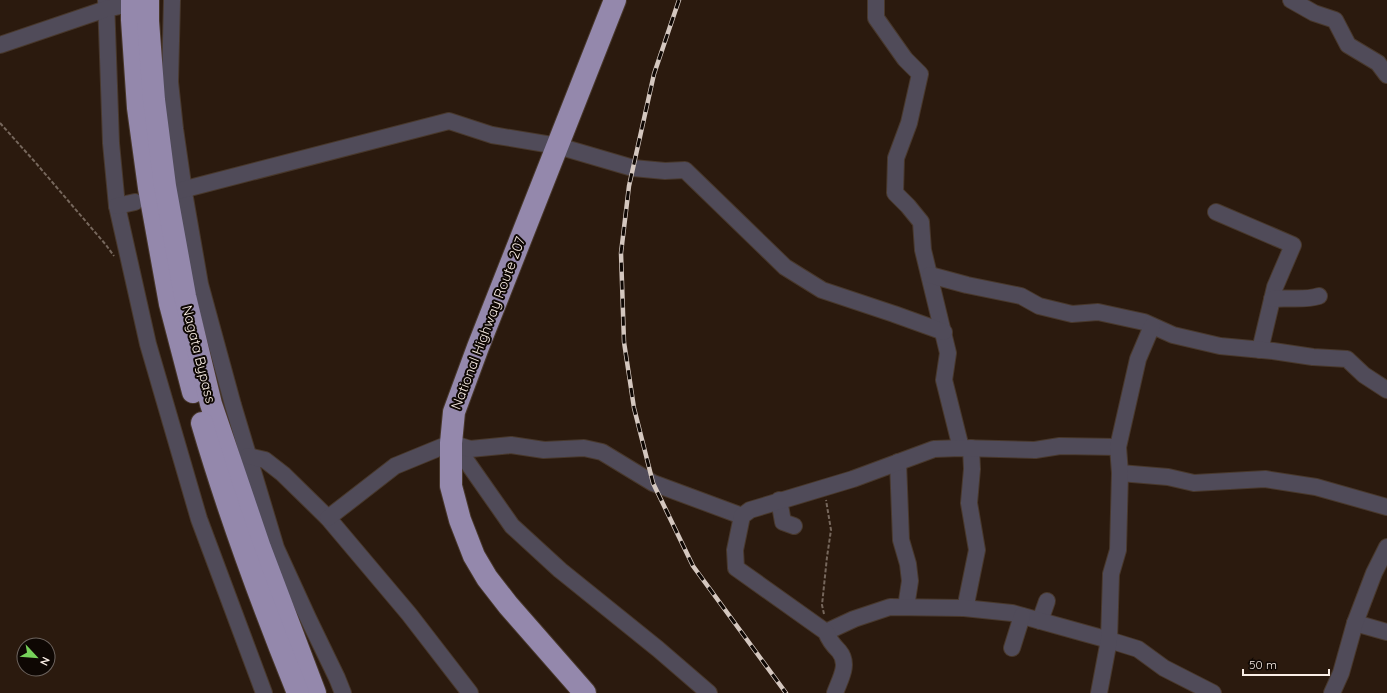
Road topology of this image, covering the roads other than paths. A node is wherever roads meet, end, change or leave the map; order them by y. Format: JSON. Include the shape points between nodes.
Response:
{"nodes":[{"id":1,"x":148,"y":0,"type":"edge"},
{"id":2,"x":172,"y":0,"type":"edge"},
{"id":3,"x":615,"y":0,"type":"edge"},
{"id":4,"x":876,"y":0,"type":"edge"},
{"id":5,"x":1291,"y":0,"type":"edge"},
{"id":6,"x":116,"y":4,"type":"edge"},
{"id":7,"x":0,"y":45,"type":"edge"},
{"id":8,"x":1387,"y":74,"type":"edge"},
{"id":9,"x":558,"y":146,"type":"junction"},
{"id":10,"x":179,"y":190,"type":"junction"},
{"id":11,"x":135,"y":202,"type":"dead end"},
{"id":12,"x":117,"y":206,"type":"junction"},
{"id":13,"x":1216,"y":212,"type":"dead end"},
{"id":14,"x":930,"y":275,"type":"junction"},
{"id":15,"x":1319,"y":296,"type":"dead end"},
{"id":16,"x":1272,"y":299,"type":"junction"},
{"id":17,"x":1152,"y":326,"type":"junction"},
{"id":18,"x":944,"y":332,"type":"junction"},
{"id":19,"x":1260,"y":350,"type":"junction"},
{"id":20,"x":1387,"y":390,"type":"edge"},
{"id":21,"x":451,"y":443,"type":"junction"},
{"id":22,"x":1118,"y":447,"type":"junction"},
{"id":23,"x":966,"y":448,"type":"junction"},
{"id":24,"x":248,"y":456,"type":"junction"},
{"id":25,"x":898,"y":462,"type":"junction"},
{"id":26,"x":1120,"y":473,"type":"junction"},
{"id":27,"x":779,"y":500,"type":"junction"},
{"id":28,"x":1387,"y":507,"type":"edge"},
{"id":29,"x":742,"y":516,"type":"junction"},
{"id":30,"x":328,"y":518,"type":"junction"},
{"id":31,"x":794,"y":526,"type":"dead end"},
{"id":32,"x":1387,"y":547,"type":"edge"},
{"id":33,"x":1047,"y":601,"type":"dead end"},
{"id":34,"x":906,"y":607,"type":"junction"},
{"id":35,"x":967,"y":608,"type":"junction"},
{"id":36,"x":1022,"y":616,"type":"junction"},
{"id":37,"x":1040,"y":621,"type":"junction"},
{"id":38,"x":1355,"y":623,"type":"junction"},
{"id":39,"x":826,"y":632,"type":"junction"},
{"id":40,"x":1387,"y":632,"type":"edge"},
{"id":41,"x":1109,"y":640,"type":"junction"},
{"id":42,"x":1012,"y":648,"type":"dead end"},
{"id":43,"x":326,"y":684,"type":"edge"},
{"id":44,"x":264,"y":693,"type":"edge"},
{"id":45,"x":298,"y":693,"type":"edge"},
{"id":46,"x":343,"y":693,"type":"edge"},
{"id":47,"x":470,"y":693,"type":"edge"},
{"id":48,"x":585,"y":693,"type":"edge"},
{"id":49,"x":709,"y":693,"type":"edge"},
{"id":50,"x":834,"y":693,"type":"edge"},
{"id":51,"x":1100,"y":693,"type":"edge"},
{"id":52,"x":1214,"y":693,"type":"edge"},
{"id":53,"x":1332,"y":693,"type":"edge"}],
"edges":[{"from":1,"to":43,"type":"highway","name":"Nagata Bypass","via":[[154,100],[165,186],[185,296],[211,404],[260,548]]},
{"from":2,"to":10,"type":"street","via":[[170,82]]},
{"from":3,"to":9,"type":"highway","name":"National Highway Route 207"},
{"from":4,"to":14,"type":"street","via":[[876,18],[905,59],[920,74],[909,123],[896,158],[896,192],[921,222],[923,250]]},
{"from":5,"to":8,"type":"street","via":[[1314,13],[1335,20],[1348,45],[1378,63]]},
{"from":6,"to":7,"type":"street"},
{"from":6,"to":12,"type":"street","via":[[111,143]]},
{"from":6,"to":45,"type":"highway","name":"Nagata Bypass","via":[[132,20],[138,108],[148,188],[170,304],[197,407],[244,555]]},
{"from":9,"to":10,"type":"street","via":[[492,135],[449,121]]},
{"from":9,"to":18,"type":"street","via":[[633,168],[685,170],[785,267],[822,290]]},
{"from":9,"to":21,"type":"highway","name":"National Highway Route 207","via":[[521,235],[454,412]]},
{"from":10,"to":24,"type":"street","via":[[200,284]]},
{"from":11,"to":12,"type":"street"},
{"from":12,"to":44,"type":"street","via":[[148,344],[199,519]]},
{"from":13,"to":16,"type":"street","via":[[1293,245]]},
{"from":14,"to":17,"type":"street","via":[[1021,296],[1039,306],[1072,314],[1098,312]]},
{"from":14,"to":18,"type":"street"},
{"from":15,"to":16,"type":"street","via":[[1309,299]]},
{"from":16,"to":19,"type":"street"},
{"from":17,"to":19,"type":"street","via":[[1220,346]]},
{"from":17,"to":22,"type":"street","via":[[1138,359]]},
{"from":18,"to":23,"type":"street","via":[[948,353],[944,380]]},
{"from":19,"to":20,"type":"street","via":[[1347,359],[1364,375]]},
{"from":21,"to":29,"type":"street","via":[[470,449],[511,445],[544,450],[584,448],[602,452],[653,483]]},
{"from":21,"to":30,"type":"street","via":[[395,466]]},
{"from":21,"to":48,"type":"highway","name":"National Highway Route 207","via":[[451,486],[460,520],[474,556],[508,605]]},
{"from":21,"to":49,"type":"street","via":[[512,526],[560,570]]},
{"from":22,"to":23,"type":"street","via":[[1060,446],[1035,450]]},
{"from":22,"to":26,"type":"street"},
{"from":23,"to":25,"type":"street","via":[[934,449]]},
{"from":23,"to":35,"type":"street","via":[[972,470],[969,503],[977,550]]},
{"from":24,"to":30,"type":"street","via":[[265,460]]},
{"from":24,"to":43,"type":"street","via":[[276,548],[308,618]]},
{"from":25,"to":27,"type":"street","via":[[853,479]]},
{"from":25,"to":34,"type":"street","via":[[901,540],[910,581]]},
{"from":26,"to":28,"type":"street","via":[[1168,477],[1194,483],[1265,479],[1316,487]]},
{"from":26,"to":41,"type":"street","via":[[1118,550],[1112,574]]},
{"from":27,"to":29,"type":"street","via":[[750,510]]},
{"from":27,"to":31,"type":"street","via":[[783,522]]},
{"from":29,"to":39,"type":"street","via":[[735,550],[736,568]]},
{"from":30,"to":47,"type":"street","via":[[409,614]]},
{"from":32,"to":38,"type":"street"},
{"from":33,"to":37,"type":"street"},
{"from":34,"to":35,"type":"street"},
{"from":34,"to":39,"type":"street","via":[[890,607]]},
{"from":35,"to":36,"type":"street"},
{"from":36,"to":37,"type":"street"},
{"from":36,"to":42,"type":"street"},
{"from":37,"to":41,"type":"street"},
{"from":38,"to":40,"type":"street"},
{"from":38,"to":53,"type":"street","via":[[1341,673]]},
{"from":39,"to":50,"type":"street","via":[[829,640],[842,655],[845,664]]},
{"from":41,"to":51,"type":"street"},
{"from":41,"to":52,"type":"street","via":[[1138,649],[1164,668]]},
{"from":43,"to":46,"type":"street"}]}
